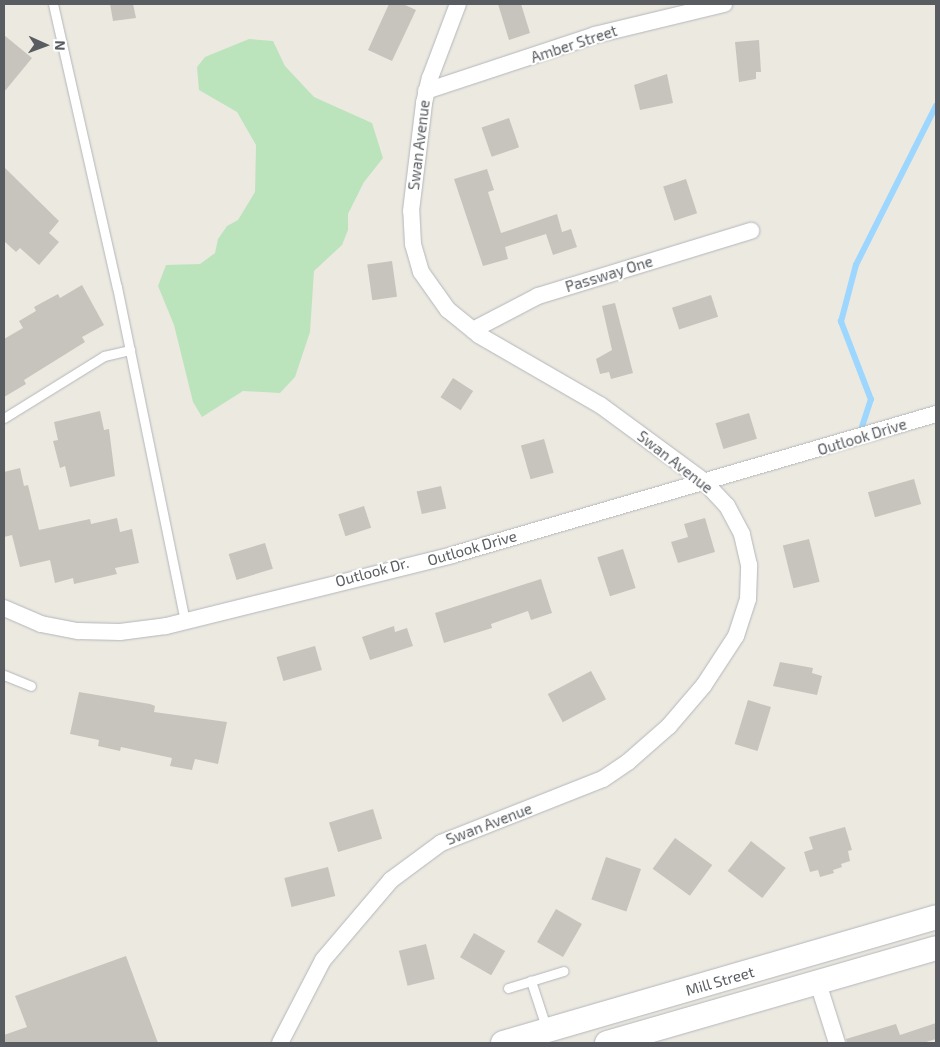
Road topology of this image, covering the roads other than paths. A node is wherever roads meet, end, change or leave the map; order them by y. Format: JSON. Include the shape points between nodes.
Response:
{"nodes":[{"id":1,"x":53,"y":4,"type":"edge"},
{"id":2,"x":458,"y":4,"type":"edge"},
{"id":3,"x":724,"y":4,"type":"edge"},
{"id":4,"x":426,"y":91,"type":"junction"},
{"id":5,"x":751,"y":231,"type":"dead end"},
{"id":6,"x":473,"y":330,"type":"junction"},
{"id":7,"x":130,"y":350,"type":"junction"},
{"id":8,"x":936,"y":414,"type":"edge"},
{"id":9,"x":4,"y":418,"type":"edge"},
{"id":10,"x":705,"y":482,"type":"junction"},
{"id":11,"x":4,"y":608,"type":"edge"},
{"id":12,"x":185,"y":622,"type":"junction"},
{"id":13,"x":4,"y":675,"type":"edge"},
{"id":14,"x":31,"y":686,"type":"dead end"},
{"id":15,"x":936,"y":917,"type":"edge"},
{"id":16,"x":936,"y":948,"type":"edge"},
{"id":17,"x":564,"y":971,"type":"dead end"},
{"id":18,"x":531,"y":981,"type":"junction"},
{"id":19,"x":818,"y":983,"type":"junction"},
{"id":20,"x":508,"y":988,"type":"dead end"},
{"id":21,"x":547,"y":1030,"type":"junction"},
{"id":22,"x":653,"y":1036,"type":"edge"},
{"id":23,"x":280,"y":1043,"type":"edge"},
{"id":24,"x":503,"y":1043,"type":"edge"},
{"id":25,"x":607,"y":1043,"type":"edge"},
{"id":26,"x":837,"y":1043,"type":"edge"}],
"edges":[{"from":1,"to":7,"type":"lane"},
{"from":2,"to":4,"type":"street","name":"Swan Avenue"},
{"from":3,"to":4,"type":"street","name":"Amber Street","via":[[595,35]]},
{"from":4,"to":6,"type":"street","name":"Swan Avenue","via":[[411,211],[416,259],[435,296]]},
{"from":5,"to":6,"type":"street","name":"Passway One","via":[[538,296]]},
{"from":6,"to":10,"type":"street","name":"Swan Avenue","via":[[600,405]]},
{"from":7,"to":9,"type":"lane","via":[[104,356]]},
{"from":7,"to":12,"type":"lane"},
{"from":8,"to":10,"type":"street","name":"Outlook Drive"},
{"from":10,"to":12,"type":"street","name":"Outlook Drive","via":[[452,555]]},
{"from":10,"to":23,"type":"street","name":"Swan Avenue","via":[[736,520],[747,549],[749,566],[748,599],[741,623],[704,685],[669,726],[603,779],[441,842],[404,869],[367,906],[323,960]]},
{"from":11,"to":12,"type":"street","name":"Outlook Drive","via":[[41,624],[96,633]]},
{"from":13,"to":14,"type":"lane"},
{"from":15,"to":21,"type":"main road","name":"Mill Street"},
{"from":16,"to":19,"type":"main road","name":"Mill Street"},
{"from":17,"to":18,"type":"lane"},
{"from":18,"to":20,"type":"lane"},
{"from":18,"to":21,"type":"lane"},
{"from":19,"to":22,"type":"main road","name":"Mill Street"},
{"from":19,"to":26,"type":"street"},
{"from":21,"to":24,"type":"main road","name":"Mill Street"},
{"from":22,"to":25,"type":"main road","name":"Mill Street"}]}
